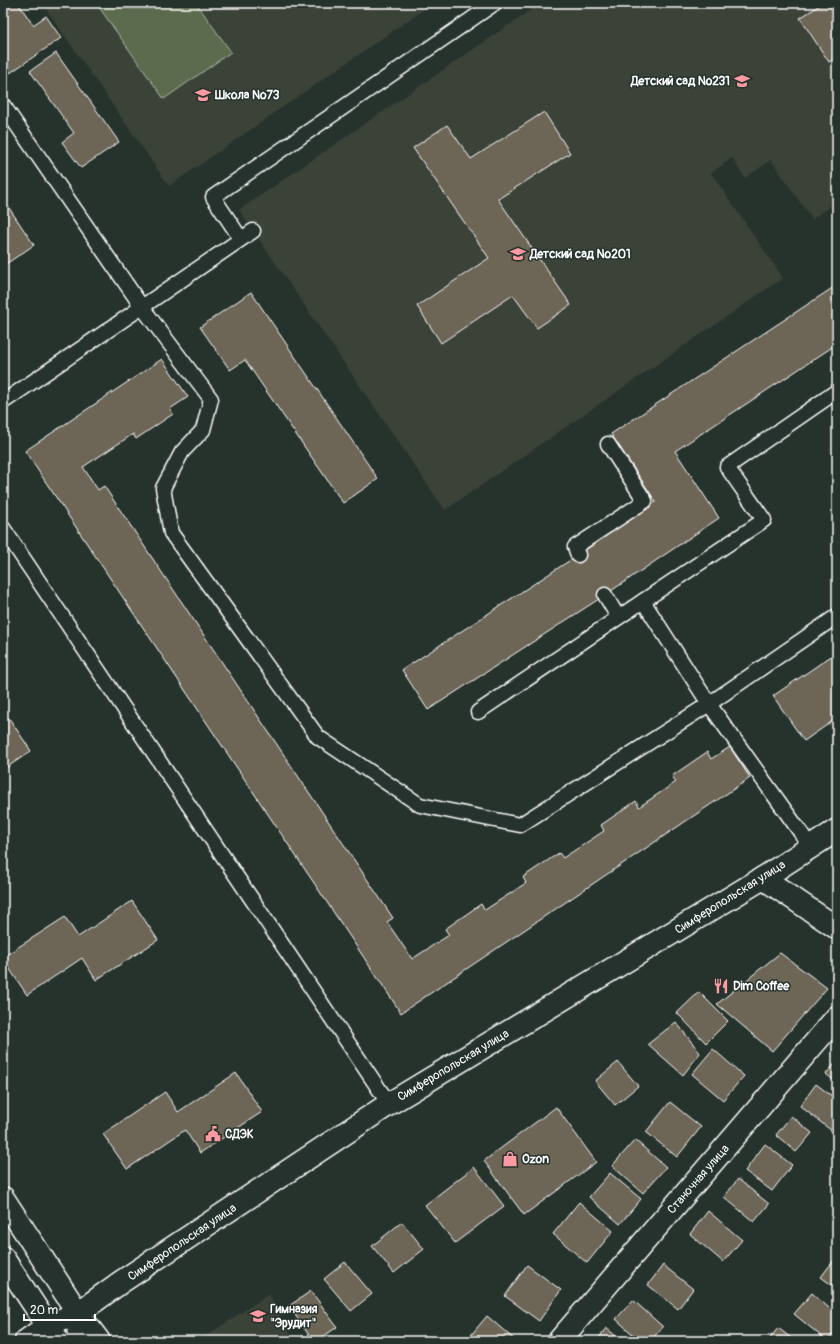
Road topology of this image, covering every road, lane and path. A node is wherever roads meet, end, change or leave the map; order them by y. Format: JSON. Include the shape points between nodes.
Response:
{"nodes":[{"id":1,"x":495,"y":3,"type":"edge"},
{"id":2,"x":3,"y":105,"type":"edge"},
{"id":3,"x":253,"y":231,"type":"dead end"},
{"id":4,"x":240,"y":239,"type":"junction"},
{"id":5,"x":142,"y":307,"type":"junction"},
{"id":6,"x":837,"y":391,"type":"edge"},
{"id":7,"x":3,"y":402,"type":"edge"},
{"id":8,"x":608,"y":444,"type":"dead end"},
{"id":9,"x":3,"y":528,"type":"edge"},
{"id":10,"x":578,"y":555,"type":"dead end"},
{"id":11,"x":605,"y":595,"type":"dead end"},
{"id":12,"x":643,"y":601,"type":"junction"},
{"id":13,"x":837,"y":616,"type":"edge"},
{"id":14,"x":618,"y":617,"type":"junction"},
{"id":15,"x":709,"y":704,"type":"junction"},
{"id":16,"x":478,"y":712,"type":"dead end"},
{"id":17,"x":837,"y":830,"type":"edge"},
{"id":18,"x":811,"y":847,"type":"junction"},
{"id":19,"x":763,"y":878,"type":"junction"},
{"id":20,"x":837,"y":928,"type":"edge"},
{"id":21,"x":837,"y":1017,"type":"edge"},
{"id":22,"x":389,"y":1104,"type":"junction"},
{"id":23,"x":3,"y":1198,"type":"edge"},
{"id":24,"x":3,"y":1258,"type":"edge"},
{"id":25,"x":78,"y":1313,"type":"junction"},
{"id":26,"x":52,"y":1334,"type":"edge"},
{"id":27,"x":26,"y":1341,"type":"edge"},
{"id":28,"x":79,"y":1341,"type":"edge"},
{"id":29,"x":99,"y":1341,"type":"edge"},
{"id":30,"x":558,"y":1341,"type":"edge"}],
"edges":[{"from":1,"to":4,"type":"lane","via":[[213,197]]},
{"from":2,"to":5,"type":"lane"},
{"from":3,"to":4,"type":"lane"},
{"from":4,"to":5,"type":"lane"},
{"from":5,"to":7,"type":"lane"},
{"from":5,"to":15,"type":"lane","via":[[211,399],[203,430],[182,452],[163,488],[171,533],[318,737],[420,805],[520,825]]},
{"from":6,"to":12,"type":"lane","via":[[727,467],[764,520]]},
{"from":8,"to":10,"type":"lane","via":[[645,501],[574,548]]},
{"from":9,"to":22,"type":"lane"},
{"from":11,"to":14,"type":"lane"},
{"from":12,"to":14,"type":"lane"},
{"from":12,"to":15,"type":"lane"},
{"from":13,"to":15,"type":"lane"},
{"from":14,"to":16,"type":"lane"},
{"from":15,"to":18,"type":"lane"},
{"from":17,"to":18,"type":"street","name":"Симферопольская улица"},
{"from":18,"to":19,"type":"street","name":"Симферопольская улица"},
{"from":19,"to":20,"type":"street"},
{"from":19,"to":22,"type":"street","name":"Симферопольская улица"},
{"from":21,"to":30,"type":"street","name":"Станочная улица"},
{"from":22,"to":25,"type":"street","name":"Симферопольская улица"},
{"from":23,"to":25,"type":"street"},
{"from":24,"to":26,"type":"street"},
{"from":25,"to":26,"type":"street","name":"Симферопольская улица"},
{"from":25,"to":28,"type":"street"},
{"from":25,"to":29,"type":"street"},
{"from":26,"to":27,"type":"street","name":"Симферопольская улица"}]}
